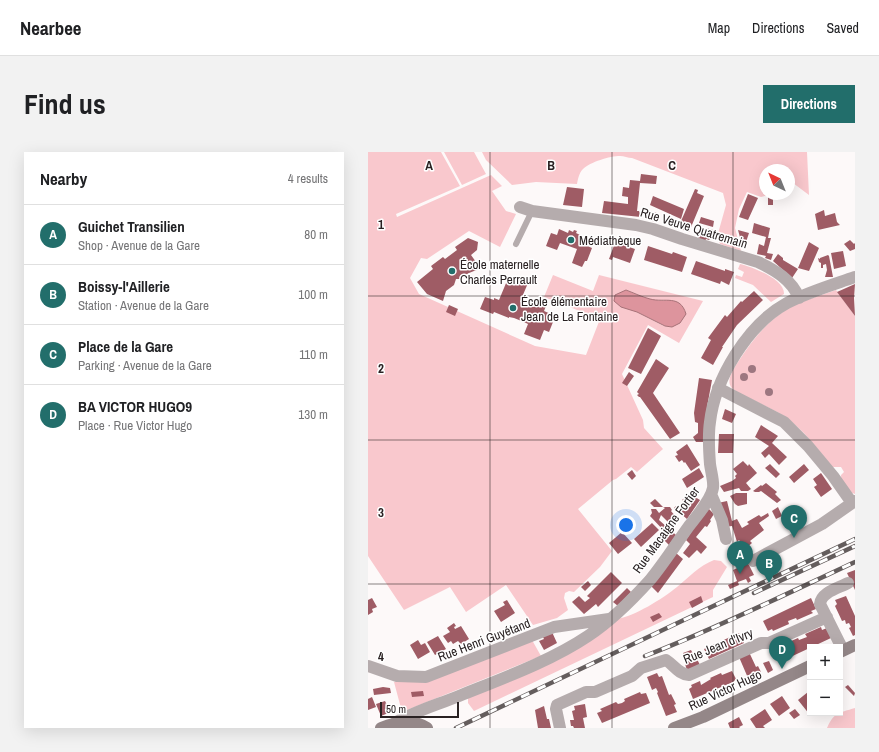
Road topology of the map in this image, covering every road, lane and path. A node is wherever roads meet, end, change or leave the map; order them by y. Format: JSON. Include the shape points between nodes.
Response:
{"nodes":[{"id":1,"x":520,"y":207,"type":"dead end"},
{"id":2,"x":532,"y":211,"type":"junction"},
{"id":3,"x":516,"y":244,"type":"dead end"},
{"id":4,"x":855,"y":277,"type":"edge"},
{"id":5,"x":799,"y":298,"type":"junction"},
{"id":6,"x":718,"y":388,"type":"junction"},
{"id":7,"x":711,"y":494,"type":"junction"},
{"id":8,"x":854,"y":502,"type":"edge"},
{"id":9,"x":726,"y":539,"type":"dead end"},
{"id":10,"x":753,"y":561,"type":"dead end"},
{"id":11,"x":848,"y":583,"type":"dead end"},
{"id":12,"x":827,"y":617,"type":"junction"},
{"id":13,"x":610,"y":619,"type":"junction"},
{"id":14,"x":838,"y":644,"type":"edge"},
{"id":15,"x":855,"y":645,"type":"edge"},
{"id":16,"x":843,"y":650,"type":"edge"},
{"id":17,"x":368,"y":666,"type":"edge"},
{"id":18,"x":807,"y":667,"type":"edge"},
{"id":19,"x":438,"y":705,"type":"junction"},
{"id":20,"x":395,"y":723,"type":"junction"},
{"id":21,"x":381,"y":728,"type":"edge"},
{"id":22,"x":428,"y":728,"type":"edge"},
{"id":23,"x":560,"y":728,"type":"edge"},
{"id":24,"x":674,"y":728,"type":"edge"}],
"edges":[{"from":1,"to":2,"type":"street","name":"Rue Veuve Quatremain"},
{"from":2,"to":3,"type":"lane"},
{"from":2,"to":5,"type":"street","name":"Rue Veuve Quatremain","via":[[636,225],[758,262],[769,267],[792,285]]},
{"from":4,"to":5,"type":"street","name":"Rue Macaigne Fortier"},
{"from":5,"to":6,"type":"street","name":"Rue Macaigne Fortier","via":[[781,307],[760,324],[740,348]]},
{"from":6,"to":7,"type":"street","name":"Rue Macaigne Fortier","via":[[709,424],[713,488]]},
{"from":6,"to":8,"type":"street","via":[[784,422],[808,446]]},
{"from":7,"to":9,"type":"street","via":[[722,520]]},
{"from":7,"to":13,"type":"street","name":"Rue Macaigne Fortier","via":[[654,575]]},
{"from":8,"to":10,"type":"street","via":[[822,524]]},
{"from":11,"to":12,"type":"street","via":[[826,594],[821,600],[820,604]]},
{"from":12,"to":14,"type":"street"},
{"from":12,"to":23,"type":"street","name":"Rue Jean d'Ivry","via":[[689,675],[678,672],[666,660],[641,668],[632,676],[557,705]]},
{"from":13,"to":17,"type":"street","name":"Rue Henri Guyétand","via":[[554,627],[426,677],[397,676]]},
{"from":13,"to":19,"type":"street","name":"Rue Macaigne Fortier","via":[[561,653]]},
{"from":15,"to":16,"type":"main road"},
{"from":18,"to":24,"type":"main road","name":"Rue Victor Hugo","via":[[703,717]]},
{"from":19,"to":20,"type":"street","name":"Rue Macaigne Fortier"},
{"from":19,"to":22,"type":"street","via":[[427,715]]},
{"from":20,"to":21,"type":"main road"},
{"from":20,"to":22,"type":"main road","via":[[415,722]]}]}
